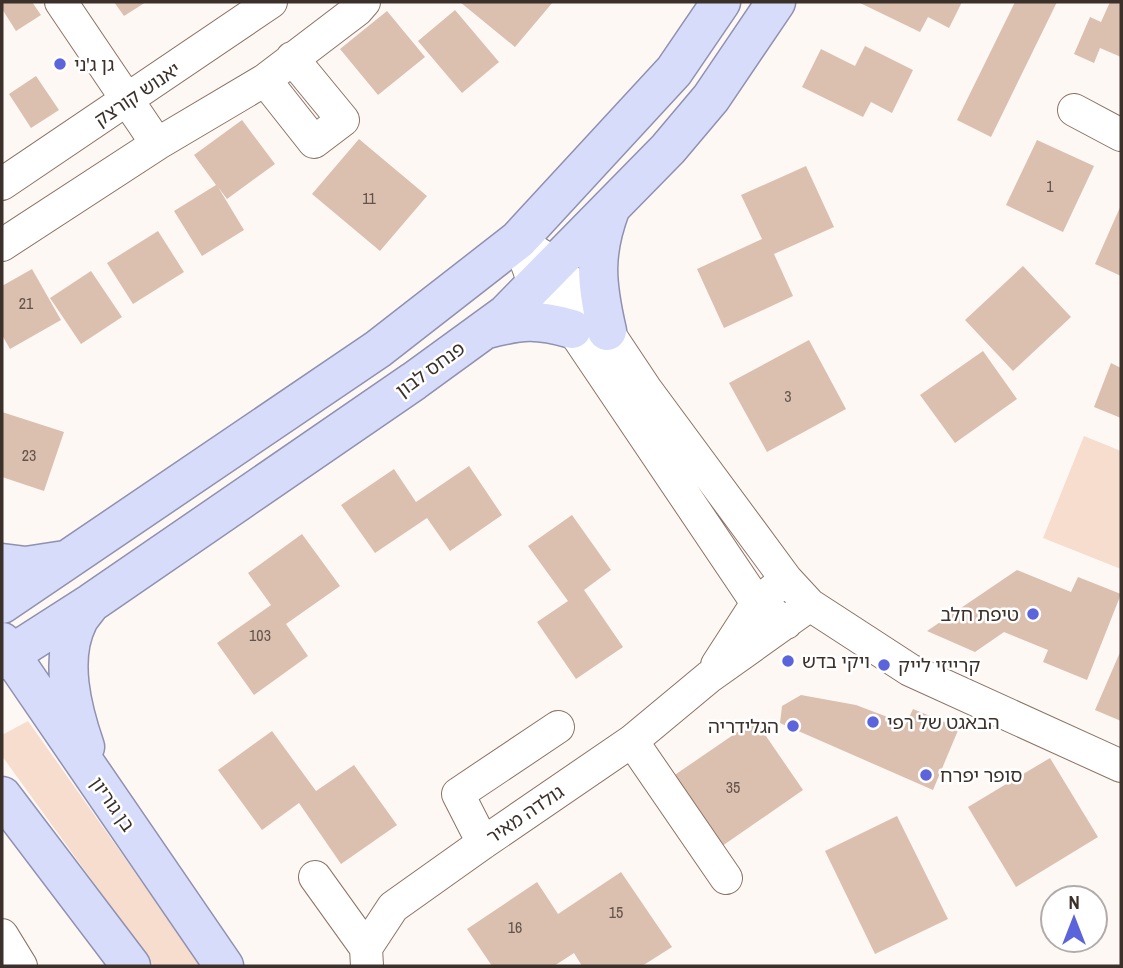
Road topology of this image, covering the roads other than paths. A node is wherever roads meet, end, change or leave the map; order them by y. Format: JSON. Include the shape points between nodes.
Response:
{"nodes":[{"id":1,"x":61,"y":2,"type":"edge"},
{"id":2,"x":271,"y":2,"type":"edge"},
{"id":3,"x":720,"y":2,"type":"edge"},
{"id":4,"x":776,"y":2,"type":"edge"},
{"id":5,"x":358,"y":4,"type":"edge"},
{"id":6,"x":292,"y":58,"type":"junction"},
{"id":7,"x":265,"y":80,"type":"junction"},
{"id":8,"x":128,"y":100,"type":"junction"},
{"id":9,"x":1074,"y":110,"type":"dead end"},
{"id":10,"x":1121,"y":135,"type":"edge"},
{"id":11,"x":157,"y":144,"type":"junction"},
{"id":12,"x":2,"y":184,"type":"edge"},
{"id":13,"x":611,"y":205,"type":"junction"},
{"id":14,"x":518,"y":240,"type":"junction"},
{"id":15,"x":2,"y":246,"type":"edge"},
{"id":16,"x":545,"y":275,"type":"junction"},
{"id":17,"x":485,"y":329,"type":"junction"},
{"id":18,"x":589,"y":330,"type":"junction"},
{"id":19,"x":634,"y":397,"type":"junction"},
{"id":20,"x":71,"y":558,"type":"junction"},
{"id":21,"x":2,"y":563,"type":"edge"},
{"id":22,"x":786,"y":579,"type":"junction"},
{"id":23,"x":91,"y":603,"type":"junction"},
{"id":24,"x":757,"y":603,"type":"junction"},
{"id":25,"x":2,"y":604,"type":"edge"},
{"id":26,"x":798,"y":614,"type":"junction"},
{"id":27,"x":5,"y":653,"type":"edge"},
{"id":28,"x":709,"y":677,"type":"junction"},
{"id":29,"x":558,"y":727,"type":"dead end"},
{"id":30,"x":632,"y":741,"type":"junction"},
{"id":31,"x":1121,"y":765,"type":"edge"},
{"id":32,"x":99,"y":785,"type":"junction"},
{"id":33,"x":2,"y":796,"type":"edge"},
{"id":34,"x":483,"y":843,"type":"junction"},
{"id":35,"x":315,"y":877,"type":"dead end"},
{"id":36,"x":726,"y":877,"type":"dead end"},
{"id":37,"x":2,"y":935,"type":"edge"},
{"id":38,"x":367,"y":957,"type":"edge"},
{"id":39,"x":21,"y":966,"type":"edge"},
{"id":40,"x":131,"y":966,"type":"edge"},
{"id":41,"x":224,"y":966,"type":"edge"}],
"edges":[{"from":1,"to":8,"type":"street"},
{"from":2,"to":8,"type":"street","name":"יאנוש קורצק"},
{"from":3,"to":14,"type":"main road","via":[[674,71]]},
{"from":4,"to":13,"type":"main road","name":"פנחס לבון","via":[[711,98]]},
{"from":5,"to":6,"type":"street"},
{"from":6,"to":7,"type":"street"},
{"from":6,"to":7,"type":"street","via":[[343,120],[314,142]]},
{"from":7,"to":11,"type":"street"},
{"from":8,"to":11,"type":"street"},
{"from":8,"to":12,"type":"street","name":"יאנוש קורצק"},
{"from":9,"to":10,"type":"street"},
{"from":11,"to":15,"type":"street"},
{"from":13,"to":16,"type":"main road","name":"פנחס לבון"},
{"from":13,"to":18,"type":"main road","via":[[601,239]]},
{"from":14,"to":16,"type":"street"},
{"from":14,"to":20,"type":"main road","via":[[378,349]]},
{"from":16,"to":17,"type":"main road","name":"פנחס לבון"},
{"from":16,"to":18,"type":"street"},
{"from":17,"to":18,"type":"main road","via":[[521,321]]},
{"from":17,"to":23,"type":"main road","name":"פנחס לבון"},
{"from":18,"to":19,"type":"street"},
{"from":19,"to":22,"type":"street"},
{"from":19,"to":24,"type":"street"},
{"from":20,"to":21,"type":"main road","via":[[26,566]]},
{"from":20,"to":25,"type":"main road"},
{"from":22,"to":24,"type":"street","name":"גולדה מאיר"},
{"from":22,"to":26,"type":"street"},
{"from":23,"to":27,"type":"main road","name":"פנחס לבון"},
{"from":23,"to":32,"type":"main road","via":[[72,638],[70,692]]},
{"from":24,"to":26,"type":"street"},
{"from":24,"to":28,"type":"street","name":"גולדה מאיר"},
{"from":26,"to":28,"type":"street","name":"גולדה מאיר"},
{"from":26,"to":31,"type":"street"},
{"from":27,"to":32,"type":"main road","name":"בן גוריון"},
{"from":28,"to":30,"type":"street","name":"גולדה מאיר"},
{"from":29,"to":34,"type":"street","via":[[458,794]]},
{"from":30,"to":34,"type":"street","name":"גולדה מאיר"},
{"from":30,"to":36,"type":"street"},
{"from":32,"to":41,"type":"main road","name":"בן גוריון"},
{"from":33,"to":40,"type":"main road"},
{"from":34,"to":38,"type":"street","name":"גולדה מאיר","via":[[393,907]]},
{"from":35,"to":38,"type":"street"},
{"from":37,"to":39,"type":"street"}]}
